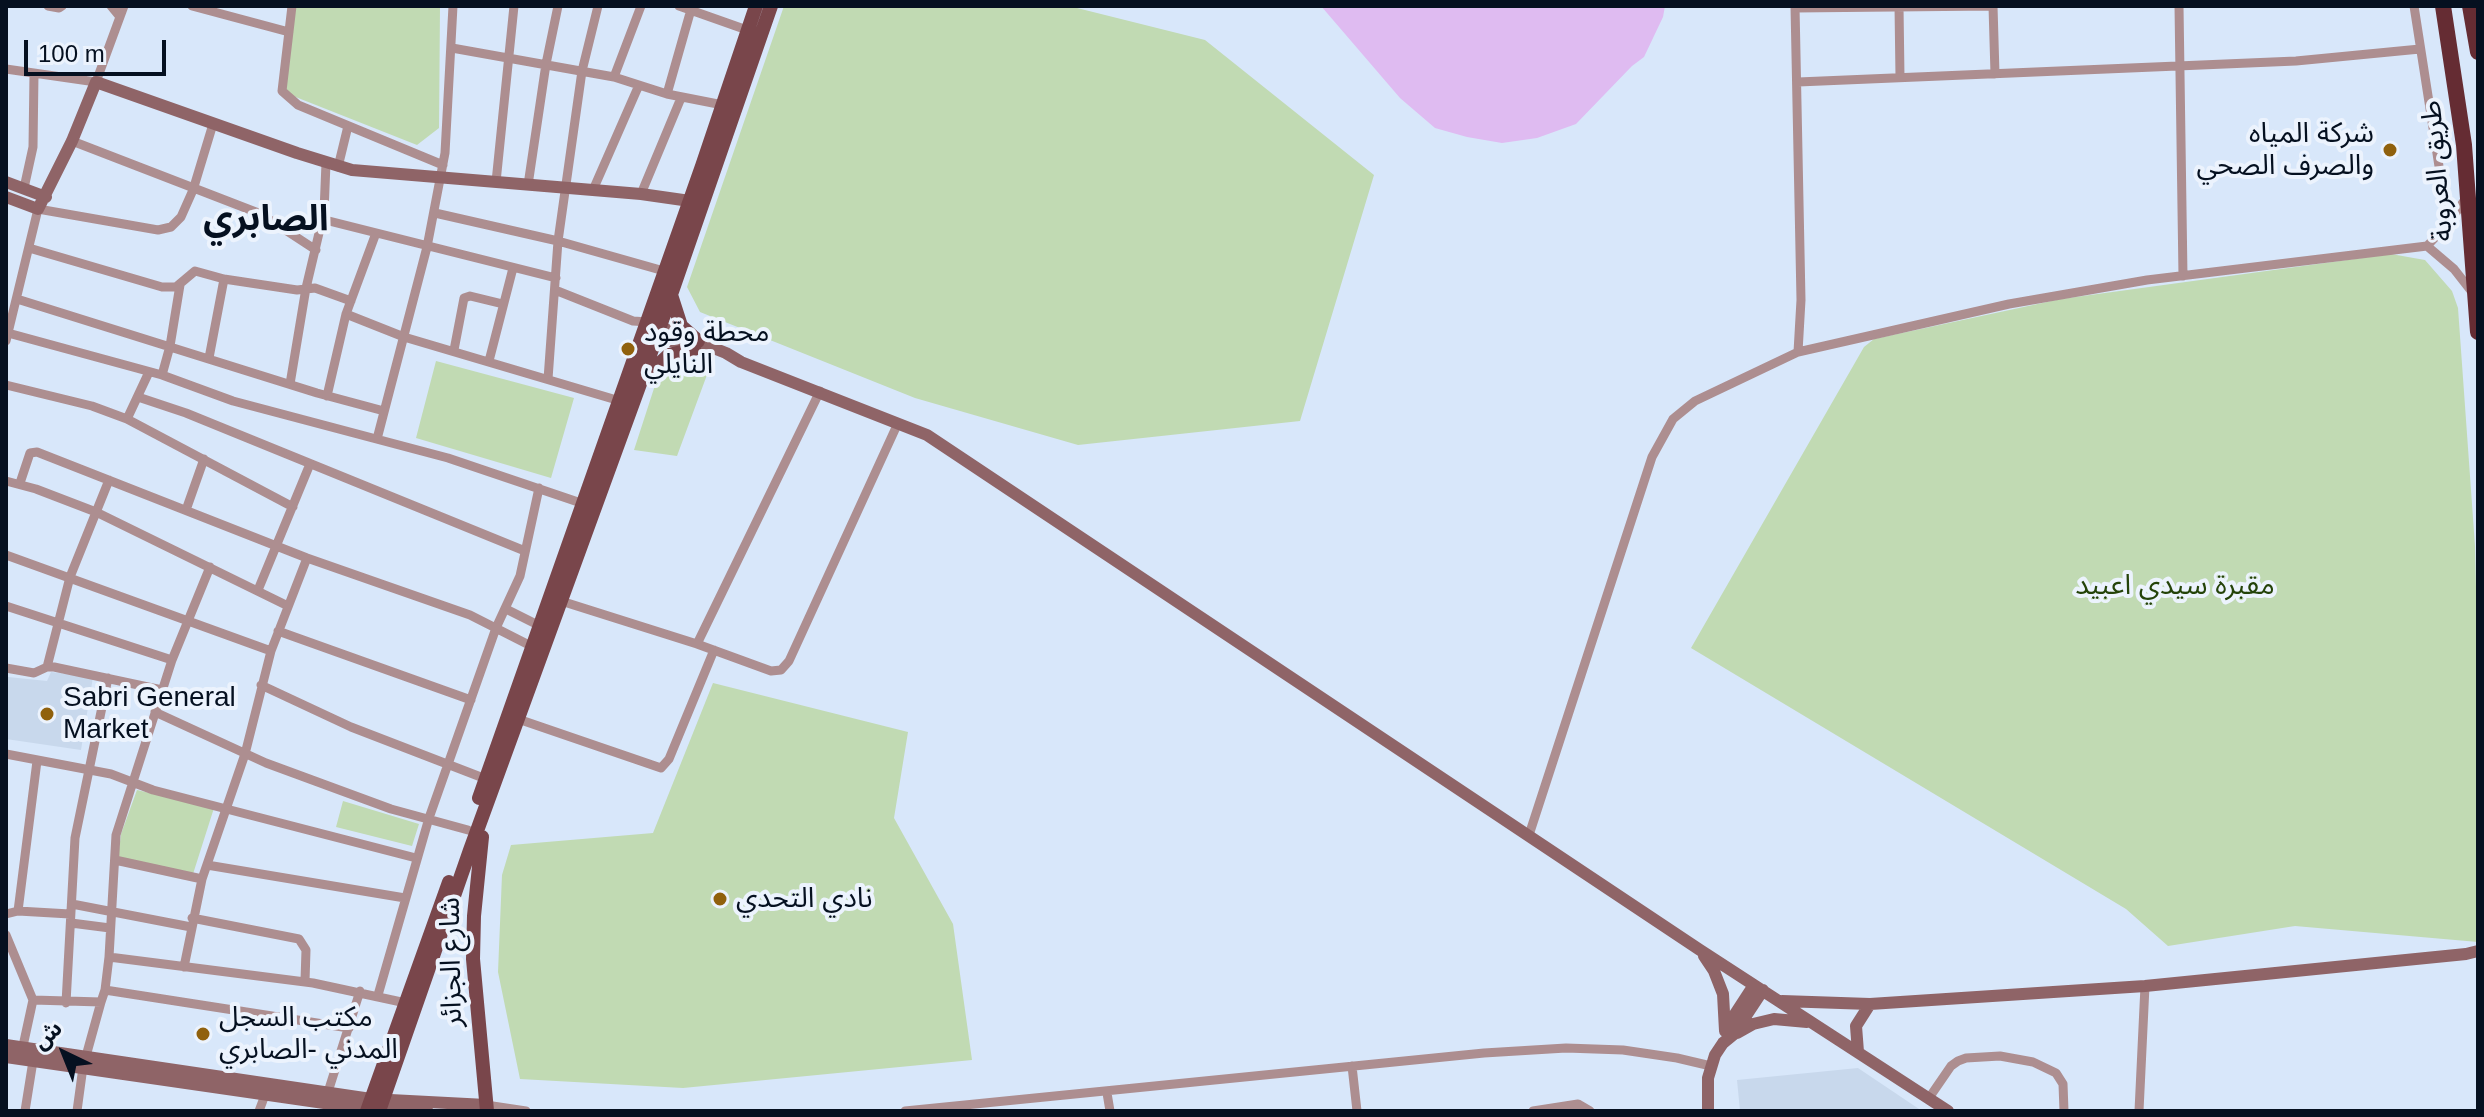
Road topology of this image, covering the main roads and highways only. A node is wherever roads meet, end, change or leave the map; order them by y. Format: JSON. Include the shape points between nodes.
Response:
{"nodes":[{"id":1,"x":756,"y":6,"type":"edge"},
{"id":2,"x":771,"y":6,"type":"edge"},
{"id":3,"x":2443,"y":6,"type":"edge"},
{"id":4,"x":2470,"y":6,"type":"edge"},
{"id":5,"x":2478,"y":52,"type":"edge"},
{"id":6,"x":6,"y":182,"type":"edge"},
{"id":7,"x":6,"y":197,"type":"edge"},
{"id":8,"x":46,"y":197,"type":"junction"},
{"id":9,"x":690,"y":201,"type":"junction"},
{"id":10,"x":671,"y":291,"type":"junction"},
{"id":11,"x":648,"y":328,"type":"junction"},
{"id":12,"x":2478,"y":332,"type":"edge"},
{"id":13,"x":696,"y":345,"type":"junction"},
{"id":14,"x":641,"y":381,"type":"junction"},
{"id":15,"x":475,"y":820,"type":"junction"},
{"id":16,"x":470,"y":850,"type":"junction"},
{"id":17,"x":1700,"y":950,"type":"junction"},
{"id":18,"x":2472,"y":953,"type":"edge"},
{"id":19,"x":2478,"y":963,"type":"edge"},
{"id":20,"x":1759,"y":987,"type":"junction"},
{"id":21,"x":1778,"y":1000,"type":"junction"},
{"id":22,"x":1870,"y":1004,"type":"junction"},
{"id":23,"x":1817,"y":1025,"type":"junction"},
{"id":24,"x":1727,"y":1036,"type":"junction"},
{"id":25,"x":6,"y":1045,"type":"edge"},
{"id":26,"x":1858,"y":1052,"type":"junction"},
{"id":27,"x":6,"y":1057,"type":"edge"},
{"id":28,"x":85,"y":1062,"type":"junction"},
{"id":29,"x":374,"y":1106,"type":"edge"},
{"id":30,"x":484,"y":1109,"type":"edge"},
{"id":31,"x":1708,"y":1111,"type":"edge"},
{"id":32,"x":1948,"y":1111,"type":"edge"}],
"edges":[{"from":1,"to":9,"type":"main road"},
{"from":2,"to":10,"type":"main road"},
{"from":3,"to":12,"type":"highway","name":"طريق العروبة","via":[[2458,100]]},
{"from":4,"to":5,"type":"highway"},
{"from":6,"to":8,"type":"main road"},
{"from":7,"to":8,"type":"main road","via":[[38,209]]},
{"from":8,"to":9,"type":"main road","via":[[96,82],[332,165],[442,171],[496,182]]},
{"from":9,"to":11,"type":"main road"},
{"from":10,"to":11,"type":"main road"},
{"from":10,"to":13,"type":"main road","via":[[681,326]]},
{"from":11,"to":13,"type":"main road"},
{"from":11,"to":14,"type":"main road"},
{"from":11,"to":15,"type":"main road"},
{"from":13,"to":14,"type":"main road","via":[[669,355]]},
{"from":13,"to":17,"type":"main road","via":[[820,391],[946,447]]},
{"from":14,"to":15,"type":"main road","via":[[518,719]]},
{"from":15,"to":16,"type":"main road"},
{"from":15,"to":29,"type":"main road","via":[[406,1003]]},
{"from":15,"to":30,"type":"main road","name":"شارع الجزائر","via":[[473,959]]},
{"from":16,"to":29,"type":"main road"},
{"from":16,"to":30,"type":"main road","name":"شارع الجزائر","via":[[466,941]]},
{"from":17,"to":20,"type":"main road"},
{"from":17,"to":24,"type":"main road","via":[[1723,994]]},
{"from":18,"to":19,"type":"main road"},
{"from":18,"to":22,"type":"main road","via":[[2145,986]]},
{"from":20,"to":21,"type":"main road"},
{"from":20,"to":24,"type":"main road"},
{"from":21,"to":22,"type":"main road"},
{"from":21,"to":23,"type":"main road"},
{"from":22,"to":26,"type":"main road","via":[[1856,1026]]},
{"from":23,"to":24,"type":"main road","via":[[1774,1019]]},
{"from":23,"to":26,"type":"main road"},
{"from":24,"to":31,"type":"main road","via":[[1711,1066]]},
{"from":25,"to":28,"type":"main road"},
{"from":26,"to":32,"type":"main road"},
{"from":27,"to":28,"type":"main road"},
{"from":28,"to":29,"type":"main road","via":[[265,1095]]},
{"from":28,"to":29,"type":"main road","via":[[328,1092]]},
{"from":29,"to":30,"type":"main road"}]}
